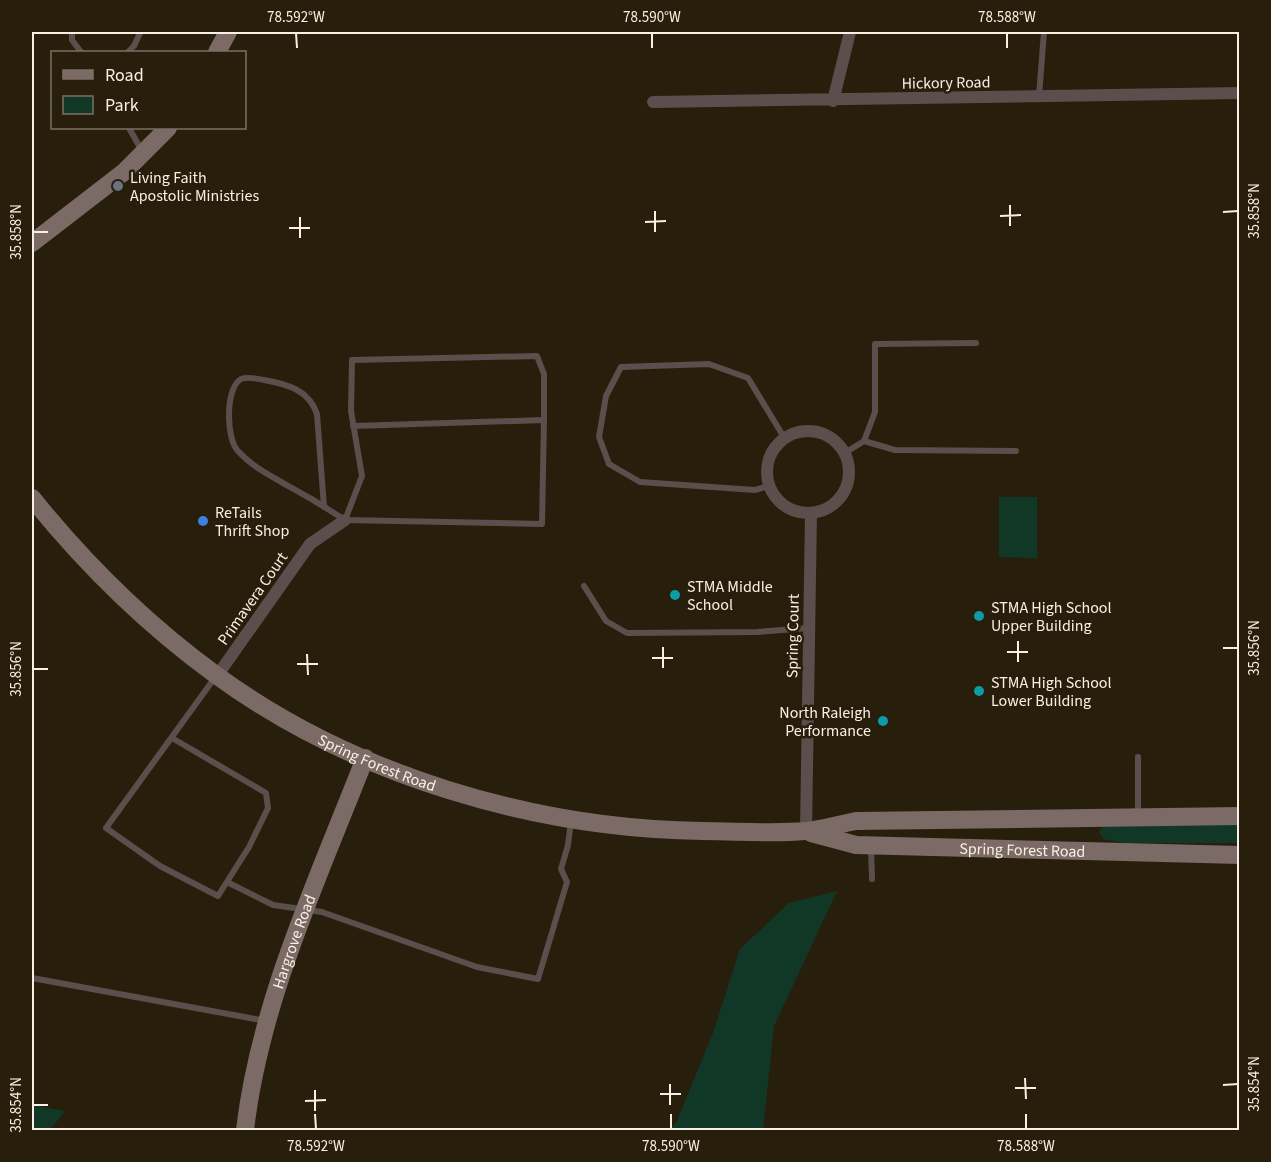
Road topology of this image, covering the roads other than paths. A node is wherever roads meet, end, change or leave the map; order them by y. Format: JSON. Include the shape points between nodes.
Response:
{"nodes":[{"id":1,"x":72,"y":32,"type":"edge"},
{"id":2,"x":139,"y":32,"type":"edge"},
{"id":3,"x":228,"y":32,"type":"edge"},
{"id":4,"x":850,"y":32,"type":"edge"},
{"id":5,"x":1044,"y":32,"type":"edge"},
{"id":6,"x":80,"y":51,"type":"edge"},
{"id":7,"x":129,"y":51,"type":"edge"},
{"id":8,"x":218,"y":51,"type":"edge"},
{"id":9,"x":1239,"y":93,"type":"edge"},
{"id":10,"x":1039,"y":97,"type":"junction"},
{"id":11,"x":833,"y":100,"type":"junction"},
{"id":12,"x":653,"y":102,"type":"dead end"},
{"id":13,"x":130,"y":129,"type":"edge"},
{"id":14,"x":167,"y":129,"type":"edge"},
{"id":15,"x":143,"y":152,"type":"junction"},
{"id":16,"x":32,"y":243,"type":"edge"},
{"id":17,"x":976,"y":343,"type":"dead end"},
{"id":18,"x":544,"y":420,"type":"junction"},
{"id":19,"x":353,"y":426,"type":"junction"},
{"id":20,"x":785,"y":439,"type":"junction"},
{"id":21,"x":864,"y":441,"type":"junction"},
{"id":22,"x":1016,"y":450,"type":"dead end"},
{"id":23,"x":845,"y":453,"type":"junction"},
{"id":24,"x":770,"y":486,"type":"junction"},
{"id":25,"x":32,"y":498,"type":"edge"},
{"id":26,"x":324,"y":507,"type":"junction"},
{"id":27,"x":811,"y":513,"type":"junction"},
{"id":28,"x":345,"y":520,"type":"junction"},
{"id":29,"x":584,"y":586,"type":"dead end"},
{"id":30,"x":809,"y":628,"type":"junction"},
{"id":31,"x":217,"y":675,"type":"junction"},
{"id":32,"x":172,"y":738,"type":"junction"},
{"id":33,"x":1138,"y":757,"type":"dead end"},
{"id":34,"x":365,"y":758,"type":"junction"},
{"id":35,"x":1239,"y":816,"type":"edge"},
{"id":36,"x":1138,"y":817,"type":"junction"},
{"id":37,"x":572,"y":820,"type":"junction"},
{"id":38,"x":806,"y":831,"type":"junction"},
{"id":39,"x":871,"y":845,"type":"junction"},
{"id":40,"x":1239,"y":855,"type":"edge"},
{"id":41,"x":872,"y":879,"type":"dead end"},
{"id":42,"x":227,"y":882,"type":"junction"},
{"id":43,"x":306,"y":909,"type":"junction"},
{"id":44,"x":32,"y":978,"type":"edge"},
{"id":45,"x":267,"y":1021,"type":"junction"},
{"id":46,"x":244,"y":1131,"type":"edge"}],
"edges":[{"from":1,"to":6,"type":"lane","via":[[72,40]]},
{"from":2,"to":7,"type":"lane"},
{"from":3,"to":8,"type":"main road"},
{"from":4,"to":11,"type":"street"},
{"from":5,"to":10,"type":"lane"},
{"from":9,"to":10,"type":"street","name":"Hickory Road"},
{"from":10,"to":11,"type":"street","name":"Hickory Road"},
{"from":11,"to":12,"type":"street","name":"Hickory Road"},
{"from":13,"to":15,"type":"lane"},
{"from":14,"to":15,"type":"main road"},
{"from":15,"to":16,"type":"main road","via":[[124,172]]},
{"from":17,"to":21,"type":"lane","via":[[875,345],[875,412]]},
{"from":18,"to":19,"type":"lane"},
{"from":18,"to":19,"type":"lane","via":[[544,374],[537,356],[352,360]]},
{"from":18,"to":28,"type":"lane","via":[[542,524]]},
{"from":19,"to":28,"type":"lane","via":[[362,476]]},
{"from":20,"to":23,"type":"street","via":[[798,433],[825,435]]},
{"from":20,"to":24,"type":"street","via":[[770,459]]},
{"from":20,"to":24,"type":"lane","via":[[748,378],[709,364],[621,367],[606,396],[599,437],[609,464],[640,482],[755,490]]},
{"from":21,"to":22,"type":"lane","via":[[895,450]]},
{"from":21,"to":23,"type":"lane"},
{"from":23,"to":27,"type":"street","via":[[849,480],[844,492],[836,503]]},
{"from":24,"to":27,"type":"street","via":[[786,506]]},
{"from":25,"to":31,"type":"main road","name":"Spring Forest Road","via":[[80,555],[128,603]]},
{"from":26,"to":26,"type":"lane","via":[[275,479],[238,452],[231,442],[230,401],[240,379],[288,384],[313,403]]},
{"from":26,"to":28,"type":"lane"},
{"from":27,"to":30,"type":"street","name":"Spring Court"},
{"from":28,"to":31,"type":"street","name":"Primavera Court","via":[[310,544]]},
{"from":29,"to":30,"type":"lane","via":[[606,621],[627,633]]},
{"from":30,"to":38,"type":"street","name":"Spring Court"},
{"from":31,"to":32,"type":"lane"},
{"from":31,"to":34,"type":"main road","name":"Spring Forest Road","via":[[305,730]]},
{"from":32,"to":42,"type":"lane","via":[[266,793],[268,808]]},
{"from":32,"to":42,"type":"lane","via":[[106,828],[160,866],[218,896]]},
{"from":33,"to":36,"type":"lane"},
{"from":34,"to":37,"type":"main road","name":"Spring Forest Road","via":[[465,796]]},
{"from":34,"to":43,"type":"main road","name":"Hargrove Road"},
{"from":35,"to":36,"type":"main road","name":"Spring Forest Road"},
{"from":36,"to":38,"type":"main road","name":"Spring Forest Road","via":[[856,821]]},
{"from":37,"to":38,"type":"main road","name":"Spring Forest Road","via":[[676,830]]},
{"from":37,"to":43,"type":"lane","via":[[561,869],[567,882],[538,979],[477,967]]},
{"from":38,"to":39,"type":"main road","name":"Spring Forest Road","via":[[856,845]]},
{"from":39,"to":40,"type":"main road","name":"Spring Forest Road"},
{"from":39,"to":41,"type":"lane"},
{"from":42,"to":43,"type":"lane","via":[[273,905]]},
{"from":43,"to":45,"type":"main road","name":"Hargrove Road"},
{"from":44,"to":45,"type":"lane"},
{"from":45,"to":46,"type":"main road","name":"Hargrove Road"}]}
